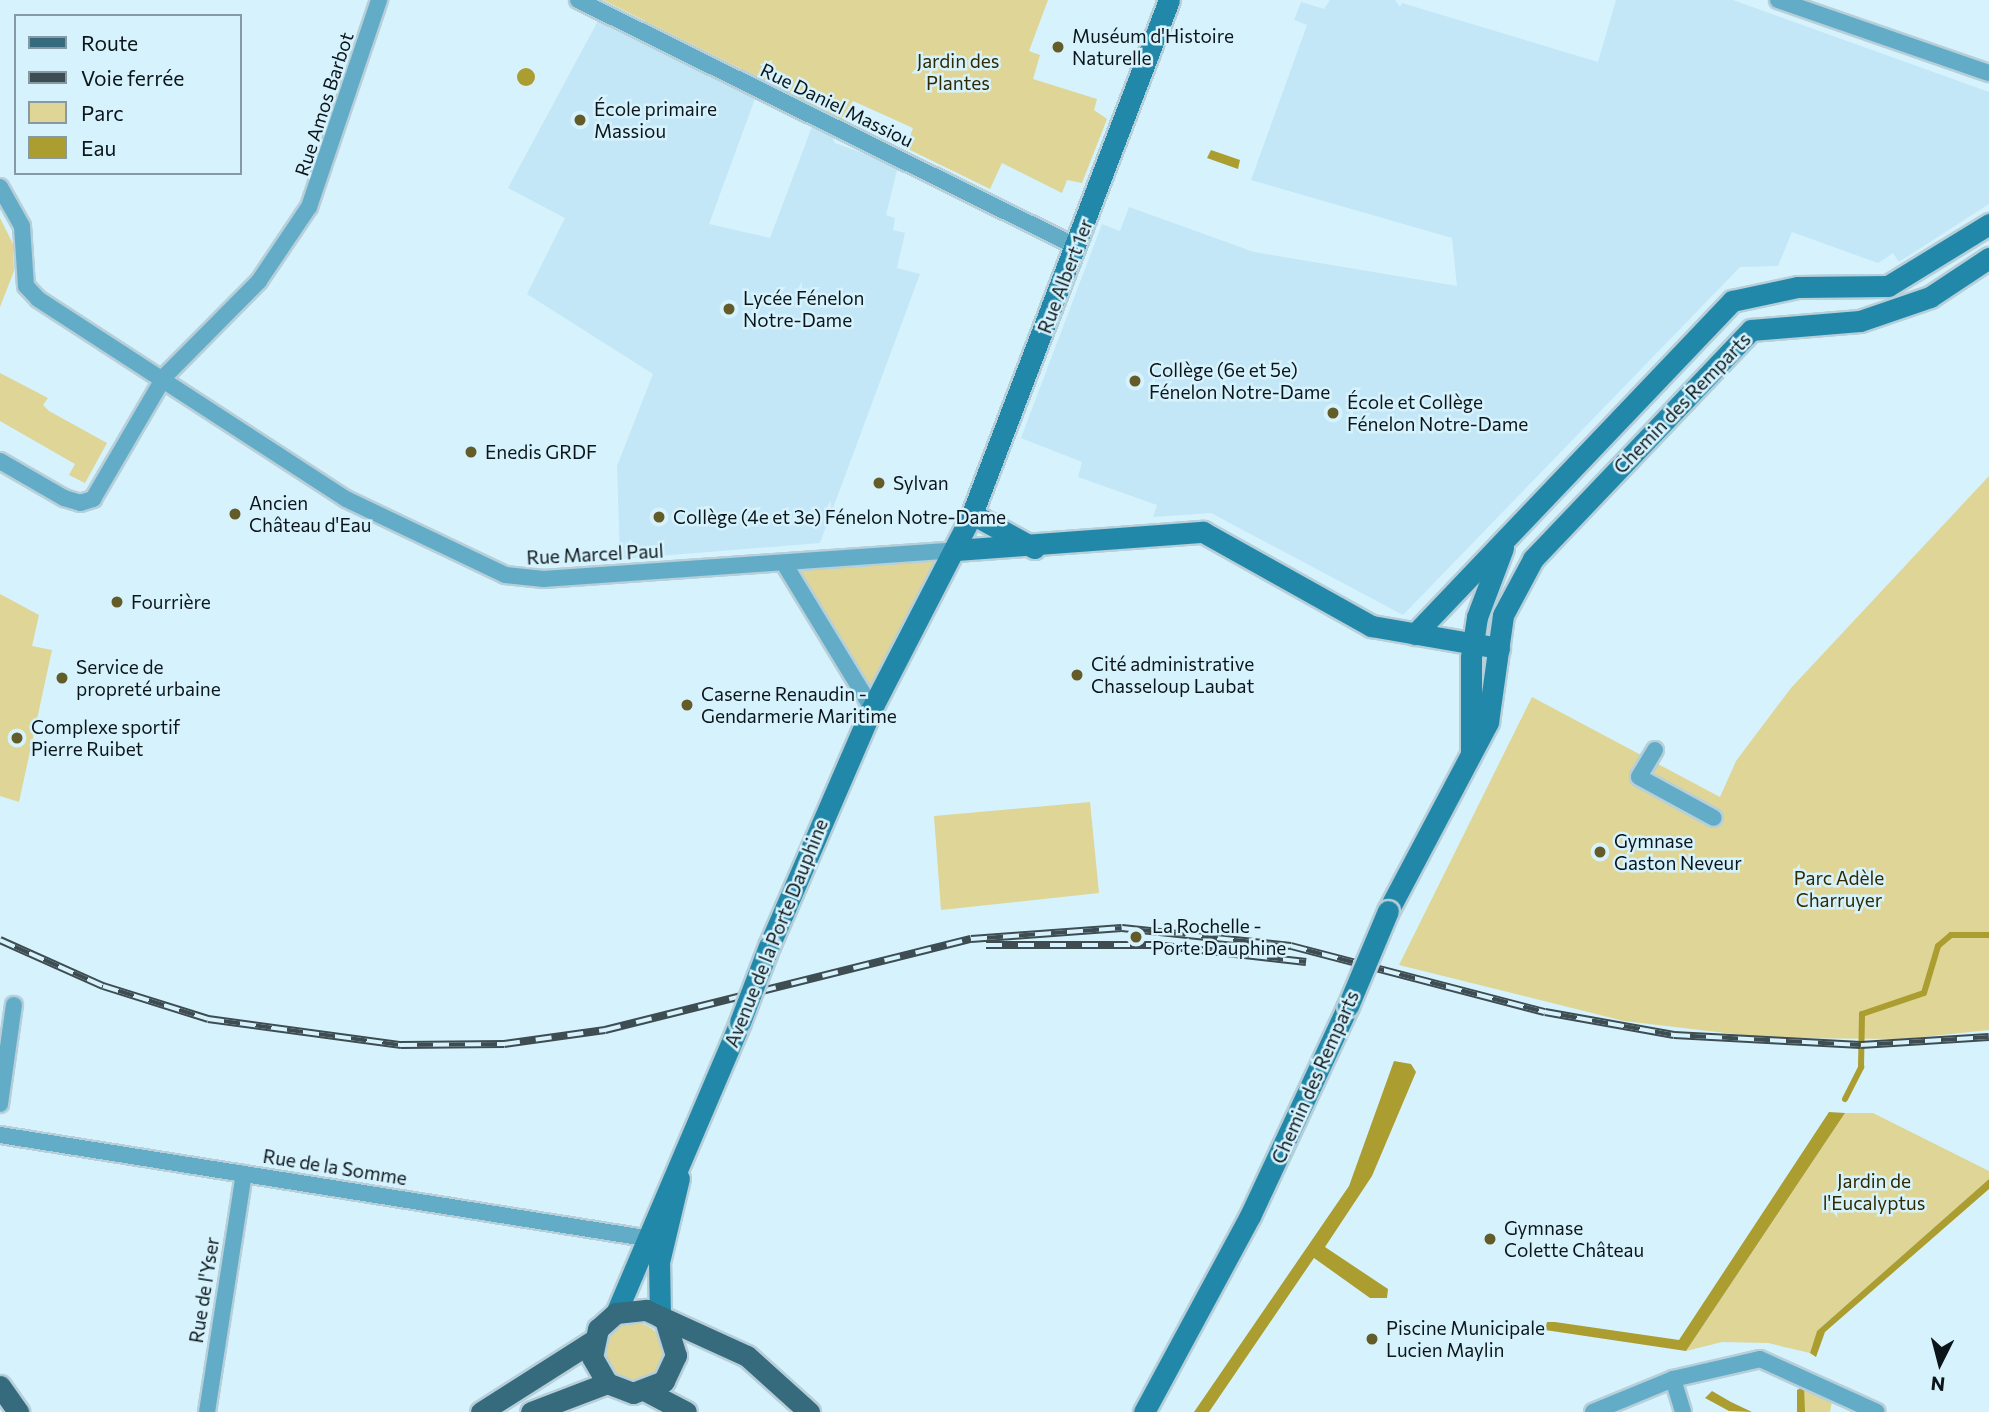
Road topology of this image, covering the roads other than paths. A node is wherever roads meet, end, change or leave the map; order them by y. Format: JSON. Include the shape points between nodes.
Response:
{"nodes":[{"id":1,"x":379,"y":0,"type":"edge"},
{"id":2,"x":578,"y":0,"type":"edge"},
{"id":3,"x":1169,"y":0,"type":"edge"},
{"id":4,"x":1778,"y":0,"type":"edge"},
{"id":5,"x":1989,"y":73,"type":"edge"},
{"id":6,"x":0,"y":187,"type":"edge"},
{"id":7,"x":1989,"y":224,"type":"edge"},
{"id":8,"x":1077,"y":247,"type":"junction"},
{"id":9,"x":1989,"y":258,"type":"edge"},
{"id":10,"x":165,"y":376,"type":"junction"},
{"id":11,"x":0,"y":461,"type":"edge"},
{"id":12,"x":972,"y":514,"type":"junction"},
{"id":13,"x":1506,"y":541,"type":"junction"},
{"id":14,"x":1034,"y":548,"type":"junction"},
{"id":15,"x":956,"y":550,"type":"junction"},
{"id":16,"x":785,"y":565,"type":"junction"},
{"id":17,"x":1415,"y":634,"type":"junction"},
{"id":18,"x":1472,"y":645,"type":"junction"},
{"id":19,"x":1499,"y":648,"type":"junction"},
{"id":20,"x":872,"y":708,"type":"junction"},
{"id":21,"x":1655,"y":750,"type":"dead end"},
{"id":22,"x":1471,"y":755,"type":"junction"},
{"id":23,"x":1714,"y":818,"type":"dead end"},
{"id":24,"x":14,"y":1005,"type":"dead end"},
{"id":25,"x":0,"y":1104,"type":"edge"},
{"id":26,"x":0,"y":1135,"type":"edge"},
{"id":27,"x":244,"y":1174,"type":"junction"},
{"id":28,"x":654,"y":1239,"type":"junction"},
{"id":29,"x":616,"y":1312,"type":"junction"},
{"id":30,"x":663,"y":1320,"type":"junction"},
{"id":31,"x":593,"y":1341,"type":"junction"},
{"id":32,"x":1673,"y":1379,"type":"junction"},
{"id":33,"x":607,"y":1383,"type":"junction"},
{"id":34,"x":0,"y":1386,"type":"edge"},
{"id":35,"x":646,"y":1391,"type":"junction"},
{"id":36,"x":1147,"y":1404,"type":"edge"},
{"id":37,"x":19,"y":1411,"type":"edge"},
{"id":38,"x":207,"y":1412,"type":"edge"},
{"id":39,"x":481,"y":1412,"type":"edge"},
{"id":40,"x":531,"y":1412,"type":"edge"},
{"id":41,"x":686,"y":1412,"type":"edge"},
{"id":42,"x":809,"y":1412,"type":"edge"},
{"id":43,"x":1133,"y":1412,"type":"edge"},
{"id":44,"x":1593,"y":1412,"type":"edge"},
{"id":45,"x":1683,"y":1412,"type":"edge"},
{"id":46,"x":1877,"y":1412,"type":"edge"}],
"edges":[{"from":1,"to":10,"type":"street","name":"Rue Amos Barbot","via":[[318,189],[272,265],[223,321]]},
{"from":2,"to":8,"type":"street","name":"Rue Daniel Massiou"},
{"from":3,"to":8,"type":"main road","name":"Rue Albert 1er"},
{"from":4,"to":5,"type":"street"},
{"from":6,"to":10,"type":"street","name":"Rue Marcel Paul","via":[[22,226],[30,292]]},
{"from":7,"to":13,"type":"main road","name":"Chemin des Remparts","via":[[1888,286],[1798,287],[1732,301]]},
{"from":8,"to":12,"type":"main road","name":"Rue Albert 1er"},
{"from":9,"to":19,"type":"main road","name":"Chemin des Remparts","via":[[1930,297],[1860,321],[1751,330],[1533,559],[1503,615]]},
{"from":10,"to":11,"type":"street","name":"Rue Amos Barbot","via":[[88,503],[64,498]]},
{"from":10,"to":16,"type":"street","name":"Rue Marcel Paul","via":[[346,499],[505,575],[544,579]]},
{"from":12,"to":14,"type":"main road"},
{"from":12,"to":15,"type":"main road","name":"Rue Albert 1er"},
{"from":13,"to":17,"type":"main road","name":"Chemin des Remparts"},
{"from":13,"to":18,"type":"main road","name":"Chemin des Remparts"},
{"from":14,"to":15,"type":"main road"},
{"from":14,"to":17,"type":"main road","via":[[1203,532],[1371,626]]},
{"from":15,"to":16,"type":"street","name":"Rue Marcel Paul"},
{"from":15,"to":20,"type":"main road","name":"Avenue de la Porte Dauphine"},
{"from":16,"to":20,"type":"street"},
{"from":17,"to":18,"type":"main road"},
{"from":18,"to":19,"type":"main road"},
{"from":18,"to":22,"type":"main road","name":"Chemin des Remparts"},
{"from":19,"to":22,"type":"main road","name":"Chemin des Remparts","via":[[1488,722]]},
{"from":20,"to":28,"type":"main road","name":"Avenue de la Porte Dauphine","bridge":true,"via":[[769,946]]},
{"from":21,"to":23,"type":"street","via":[[1639,776]]},
{"from":22,"to":36,"type":"main road","name":"Chemin des Remparts","bridge":true,"via":[[1388,911],[1250,1216]]},
{"from":24,"to":25,"type":"street"},
{"from":26,"to":27,"type":"street","name":"Rue de la Somme"},
{"from":27,"to":28,"type":"street","name":"Rue de la Somme"},
{"from":27,"to":38,"type":"street","name":"Rue de l'Yser"},
{"from":28,"to":29,"type":"main road","name":"Avenue de la Porte Dauphine"},
{"from":28,"to":30,"type":"main road","name":"Avenue de la Porte Dauphine"},
{"from":29,"to":30,"type":"main road","via":[[639,1310]]},
{"from":29,"to":31,"type":"main road"},
{"from":30,"to":35,"type":"main road","via":[[676,1345],[673,1368]]},
{"from":30,"to":42,"type":"main road","via":[[747,1356]]},
{"from":31,"to":33,"type":"main road","via":[[592,1357]]},
{"from":31,"to":39,"type":"main road"},
{"from":32,"to":44,"type":"street"},
{"from":32,"to":45,"type":"street"},
{"from":32,"to":46,"type":"street","via":[[1760,1359]]},
{"from":33,"to":35,"type":"main road"},
{"from":33,"to":40,"type":"main road"},
{"from":34,"to":37,"type":"main road"},
{"from":35,"to":41,"type":"main road"},
{"from":36,"to":43,"type":"main road","name":"Chemin des Remparts"}]}
